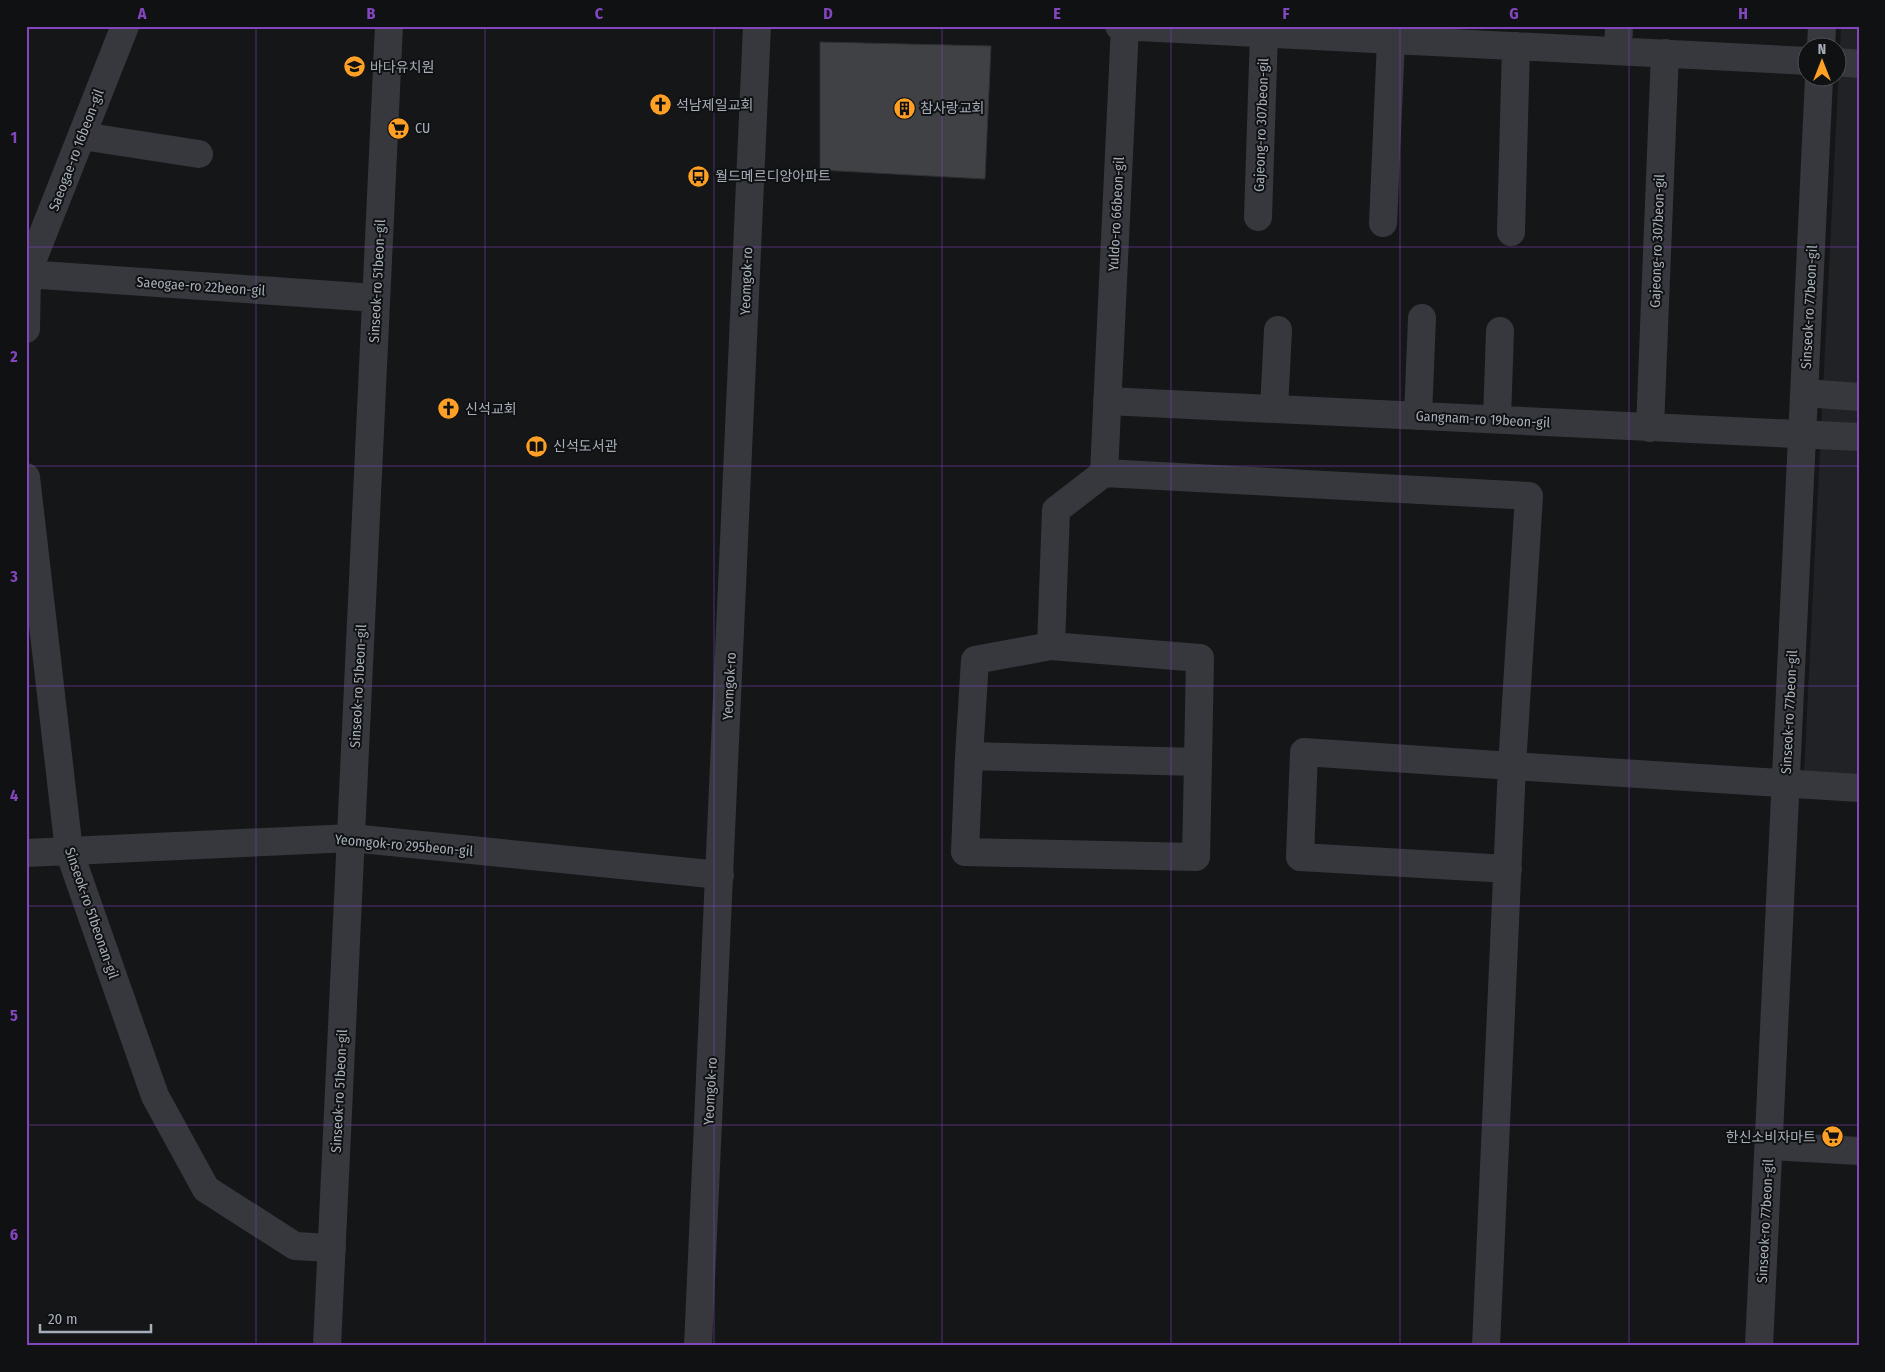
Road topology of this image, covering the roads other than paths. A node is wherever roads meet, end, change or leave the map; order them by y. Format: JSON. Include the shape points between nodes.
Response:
{"nodes":[{"id":1,"x":125,"y":26,"type":"edge"},
{"id":2,"x":389,"y":26,"type":"edge"},
{"id":3,"x":757,"y":26,"type":"edge"},
{"id":4,"x":1119,"y":26,"type":"edge"},
{"id":5,"x":1125,"y":26,"type":"edge"},
{"id":6,"x":1346,"y":32,"type":"edge"},
{"id":7,"x":1264,"y":33,"type":"junction"},
{"id":8,"x":1448,"y":34,"type":"edge"},
{"id":9,"x":1619,"y":39,"type":"edge"},
{"id":10,"x":1391,"y":41,"type":"junction"},
{"id":11,"x":1516,"y":46,"type":"junction"},
{"id":12,"x":1665,"y":53,"type":"junction"},
{"id":13,"x":1798,"y":60,"type":"edge"},
{"id":14,"x":1819,"y":88,"type":"edge"},
{"id":15,"x":82,"y":136,"type":"junction"},
{"id":16,"x":199,"y":154,"type":"dead end"},
{"id":17,"x":1258,"y":217,"type":"dead end"},
{"id":18,"x":1383,"y":223,"type":"dead end"},
{"id":19,"x":1511,"y":232,"type":"dead end"},
{"id":20,"x":27,"y":274,"type":"edge"},
{"id":21,"x":376,"y":298,"type":"junction"},
{"id":22,"x":1422,"y":318,"type":"dead end"},
{"id":23,"x":26,"y":329,"type":"edge"},
{"id":24,"x":1278,"y":330,"type":"dead end"},
{"id":25,"x":1500,"y":331,"type":"dead end"},
{"id":26,"x":1805,"y":393,"type":"junction"},
{"id":27,"x":1859,"y":397,"type":"edge"},
{"id":28,"x":1107,"y":401,"type":"junction"},
{"id":29,"x":1274,"y":409,"type":"junction"},
{"id":30,"x":1418,"y":416,"type":"junction"},
{"id":31,"x":1497,"y":419,"type":"junction"},
{"id":32,"x":1650,"y":428,"type":"junction"},
{"id":33,"x":1803,"y":434,"type":"junction"},
{"id":34,"x":1859,"y":437,"type":"edge"},
{"id":35,"x":1104,"y":473,"type":"junction"},
{"id":36,"x":26,"y":477,"type":"edge"},
{"id":37,"x":1050,"y":646,"type":"junction"},
{"id":38,"x":969,"y":756,"type":"junction"},
{"id":39,"x":1198,"y":762,"type":"junction"},
{"id":40,"x":1512,"y":766,"type":"junction"},
{"id":41,"x":1786,"y":784,"type":"junction"},
{"id":42,"x":1859,"y":788,"type":"edge"},
{"id":43,"x":351,"y":838,"type":"junction"},
{"id":44,"x":69,"y":851,"type":"junction"},
{"id":45,"x":26,"y":853,"type":"edge"},
{"id":46,"x":1508,"y":868,"type":"junction"},
{"id":47,"x":720,"y":875,"type":"junction"},
{"id":48,"x":1769,"y":1146,"type":"junction"},
{"id":49,"x":1859,"y":1150,"type":"edge"},
{"id":50,"x":332,"y":1248,"type":"junction"},
{"id":51,"x":327,"y":1346,"type":"edge"},
{"id":52,"x":698,"y":1346,"type":"edge"},
{"id":53,"x":1486,"y":1346,"type":"edge"},
{"id":54,"x":1759,"y":1346,"type":"edge"}],
"edges":[{"from":1,"to":15,"type":"street","name":"Saeogae-ro 16beon-gil"},
{"from":2,"to":21,"type":"street","name":"Sinseok-ro 51beon-gil"},
{"from":3,"to":47,"type":"street","name":"Yeomgok-ro"},
{"from":4,"to":5,"type":"street"},
{"from":5,"to":7,"type":"street"},
{"from":5,"to":28,"type":"street","name":"Yuldo-ro 66beon-gil"},
{"from":6,"to":7,"type":"street"},
{"from":6,"to":10,"type":"street"},
{"from":7,"to":17,"type":"street","name":"Gajeong-ro 307beon-gil"},
{"from":8,"to":10,"type":"street"},
{"from":8,"to":11,"type":"street"},
{"from":9,"to":11,"type":"street"},
{"from":9,"to":12,"type":"street"},
{"from":10,"to":18,"type":"street"},
{"from":11,"to":19,"type":"street"},
{"from":12,"to":13,"type":"street"},
{"from":12,"to":32,"type":"street","name":"Gajeong-ro 307beon-gil"},
{"from":14,"to":26,"type":"street","name":"Sinseok-ro 77beon-gil"},
{"from":15,"to":16,"type":"street"},
{"from":15,"to":20,"type":"street","name":"Saeogae-ro 16beon-gil"},
{"from":20,"to":21,"type":"street","name":"Saeogae-ro 22beon-gil"},
{"from":20,"to":23,"type":"street"},
{"from":21,"to":43,"type":"street","name":"Sinseok-ro 51beon-gil"},
{"from":22,"to":30,"type":"street"},
{"from":24,"to":29,"type":"street"},
{"from":25,"to":31,"type":"street"},
{"from":26,"to":27,"type":"street"},
{"from":26,"to":33,"type":"street","name":"Sinseok-ro 77beon-gil"},
{"from":28,"to":29,"type":"street","name":"Gangnam-ro 19beon-gil"},
{"from":28,"to":35,"type":"street","name":"Yuldo-ro 66beon-gil"},
{"from":29,"to":30,"type":"street","name":"Gangnam-ro 19beon-gil"},
{"from":30,"to":31,"type":"street","name":"Gangnam-ro 19beon-gil"},
{"from":31,"to":32,"type":"street","name":"Gangnam-ro 19beon-gil"},
{"from":32,"to":33,"type":"street","name":"Gangnam-ro 19beon-gil"},
{"from":33,"to":34,"type":"street","name":"Gangnam-ro 19beon-gil"},
{"from":33,"to":41,"type":"street","name":"Sinseok-ro 77beon-gil"},
{"from":35,"to":37,"type":"street","via":[[1056,510]]},
{"from":35,"to":40,"type":"street","via":[[1529,496]]},
{"from":36,"to":44,"type":"street","name":"Sinseok-ro 51beonan-gil"},
{"from":37,"to":38,"type":"street","via":[[975,660]]},
{"from":37,"to":39,"type":"street","via":[[1200,658]]},
{"from":38,"to":39,"type":"street"},
{"from":38,"to":39,"type":"street","via":[[965,852],[1196,857]]},
{"from":40,"to":41,"type":"street"},
{"from":40,"to":46,"type":"street"},
{"from":40,"to":46,"type":"street","via":[[1304,752],[1300,857]]},
{"from":41,"to":42,"type":"street"},
{"from":41,"to":48,"type":"street","name":"Sinseok-ro 77beon-gil"},
{"from":43,"to":44,"type":"street","name":"Yeomgok-ro 295beon-gil"},
{"from":43,"to":47,"type":"street","name":"Yeomgok-ro 295beon-gil"},
{"from":43,"to":50,"type":"street","name":"Sinseok-ro 51beon-gil"},
{"from":44,"to":45,"type":"street","name":"Yeomgok-ro 295beon-gil"},
{"from":44,"to":50,"type":"street","name":"Sinseok-ro 51beonan-gil","via":[[155,1096],[206,1189],[295,1246]]},
{"from":46,"to":53,"type":"street"},
{"from":47,"to":52,"type":"street","name":"Yeomgok-ro"},
{"from":48,"to":49,"type":"street"},
{"from":48,"to":54,"type":"street","name":"Sinseok-ro 77beon-gil"},
{"from":50,"to":51,"type":"street","name":"Sinseok-ro 51beon-gil"}]}
